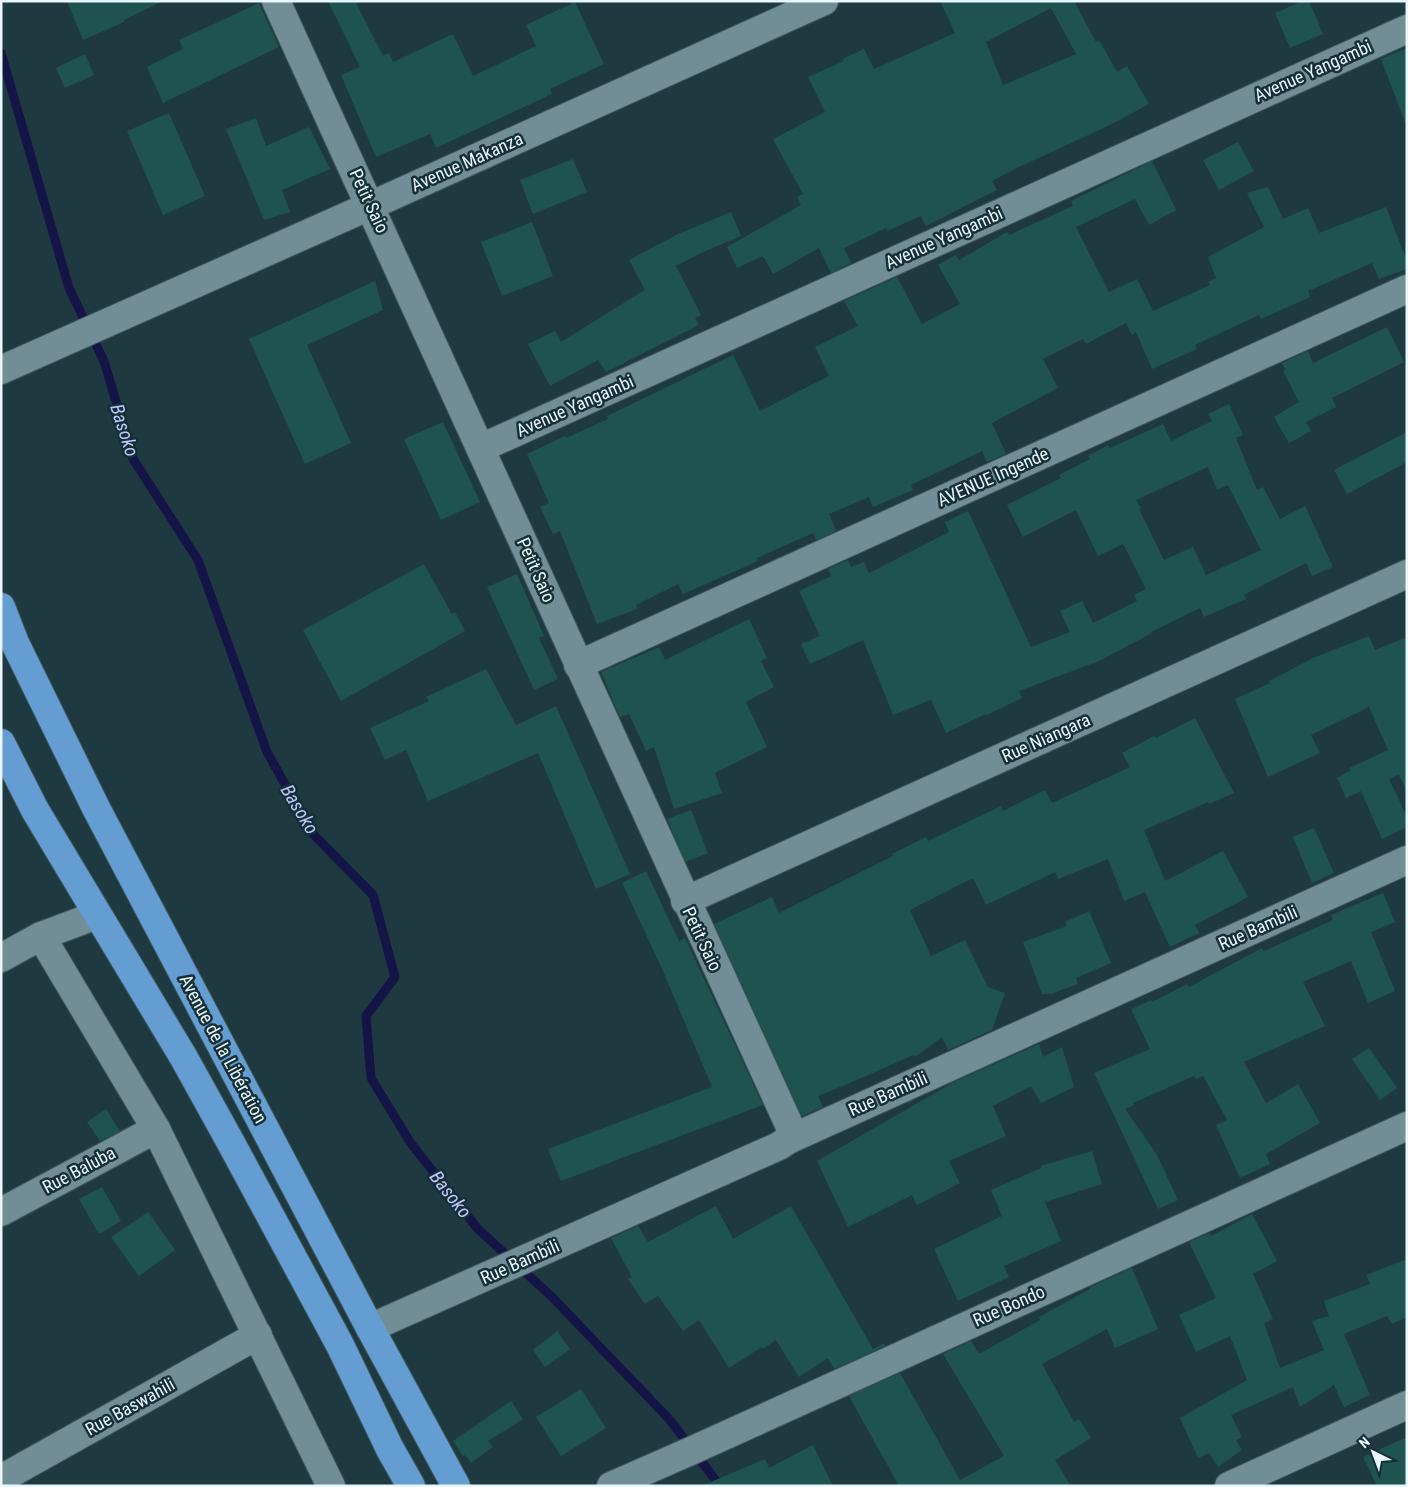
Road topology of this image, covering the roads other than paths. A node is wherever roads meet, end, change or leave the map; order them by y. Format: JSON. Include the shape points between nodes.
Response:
{"nodes":[{"id":1,"x":276,"y":1,"type":"edge"},
{"id":2,"x":824,"y":1,"type":"edge"},
{"id":3,"x":1407,"y":28,"type":"edge"},
{"id":4,"x":372,"y":205,"type":"junction"},
{"id":5,"x":1407,"y":288,"type":"edge"},
{"id":6,"x":1,"y":370,"type":"edge"},
{"id":7,"x":481,"y":448,"type":"junction"},
{"id":8,"x":1407,"y":574,"type":"edge"},
{"id":9,"x":3,"y":617,"type":"edge"},
{"id":10,"x":578,"y":665,"type":"junction"},
{"id":11,"x":1,"y":743,"type":"edge"},
{"id":12,"x":1407,"y":860,"type":"edge"},
{"id":13,"x":684,"y":901,"type":"junction"},
{"id":14,"x":97,"y":915,"type":"junction"},
{"id":15,"x":41,"y":936,"type":"junction"},
{"id":16,"x":1,"y":958,"type":"edge"},
{"id":17,"x":1407,"y":1126,"type":"edge"},
{"id":18,"x":156,"y":1129,"type":"junction"},
{"id":19,"x":788,"y":1140,"type":"junction"},
{"id":20,"x":1,"y":1212,"type":"edge"},
{"id":21,"x":370,"y":1328,"type":"junction"},
{"id":22,"x":258,"y":1335,"type":"junction"},
{"id":23,"x":1407,"y":1405,"type":"edge"},
{"id":24,"x":1,"y":1479,"type":"edge"},
{"id":25,"x":331,"y":1486,"type":"edge"},
{"id":26,"x":411,"y":1486,"type":"edge"},
{"id":27,"x":456,"y":1486,"type":"edge"},
{"id":28,"x":611,"y":1486,"type":"edge"},
{"id":29,"x":1229,"y":1486,"type":"edge"}],
"edges":[{"from":1,"to":4,"type":"street","name":"Petit Saio"},
{"from":2,"to":4,"type":"street","name":"Avenue Makanza"},
{"from":3,"to":7,"type":"street","name":"Avenue Yangambi"},
{"from":4,"to":6,"type":"street","name":"Avenue Makanza"},
{"from":4,"to":7,"type":"street","name":"Petit Saio"},
{"from":5,"to":10,"type":"street","name":"AVENUE Ingende"},
{"from":7,"to":10,"type":"street","name":"Petit Saio"},
{"from":8,"to":13,"type":"street","name":"Rue Niangara"},
{"from":9,"to":21,"type":"highway","name":"Avenue de la Libération","via":[[79,774]]},
{"from":10,"to":13,"type":"street","name":"Petit Saio"},
{"from":11,"to":14,"type":"highway","via":[[35,810]]},
{"from":12,"to":19,"type":"street","name":"Rue Bambili"},
{"from":13,"to":19,"type":"street","name":"Petit Saio","via":[[791,1129]]},
{"from":14,"to":15,"type":"street"},
{"from":14,"to":26,"type":"highway","via":[[184,1058],[231,1143],[340,1345]]},
{"from":15,"to":16,"type":"street"},
{"from":15,"to":18,"type":"street"},
{"from":17,"to":28,"type":"street","name":"Rue Bondo"},
{"from":18,"to":20,"type":"street","name":"Rue Baluba"},
{"from":18,"to":22,"type":"street"},
{"from":19,"to":21,"type":"street","name":"Rue Bambili"},
{"from":21,"to":27,"type":"highway","name":"Avenue de la Libération"},
{"from":22,"to":24,"type":"street","name":"Rue Baswahili"},
{"from":22,"to":25,"type":"street"},
{"from":23,"to":29,"type":"street"}]}
